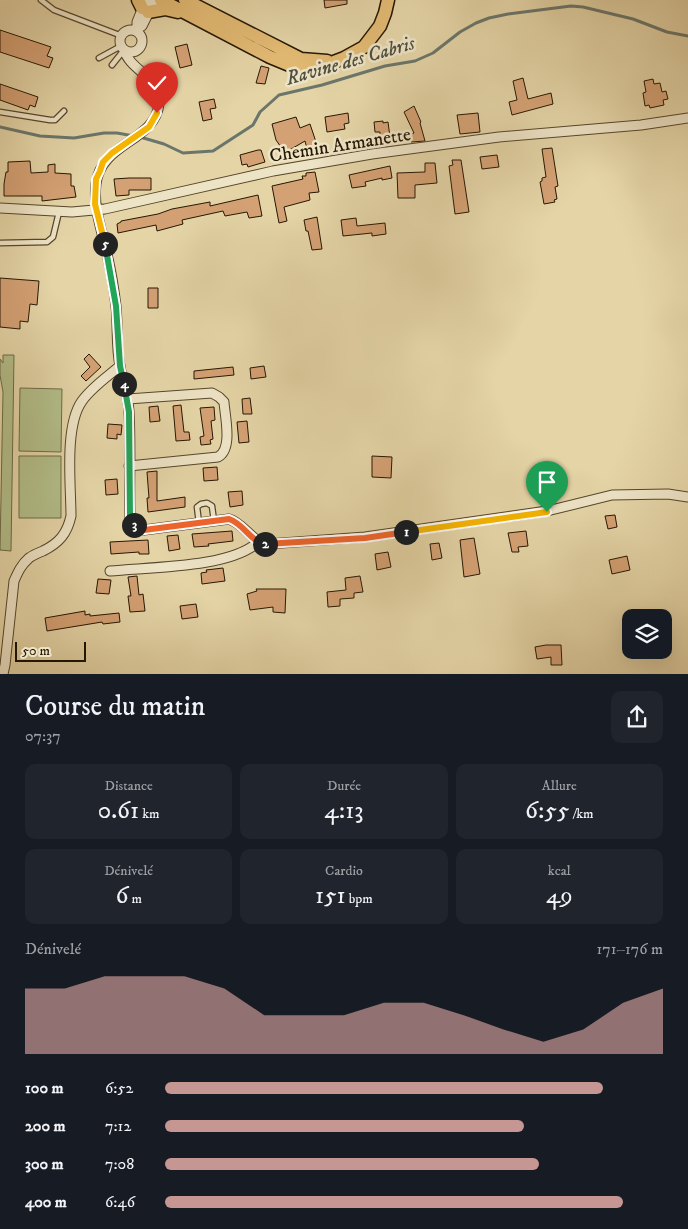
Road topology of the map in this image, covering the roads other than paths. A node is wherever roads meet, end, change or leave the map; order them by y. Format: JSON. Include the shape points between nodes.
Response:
{"nodes":[{"id":1,"x":41,"y":0,"type":"edge"},
{"id":2,"x":154,"y":0,"type":"edge"},
{"id":3,"x":161,"y":0,"type":"edge"},
{"id":4,"x":178,"y":0,"type":"edge"},
{"id":5,"x":388,"y":0,"type":"edge"},
{"id":6,"x":190,"y":3,"type":"edge"},
{"id":7,"x":144,"y":5,"type":"edge"},
{"id":8,"x":196,"y":19,"type":"junction"},
{"id":9,"x":136,"y":29,"type":"junction"},
{"id":10,"x":122,"y":36,"type":"junction"},
{"id":11,"x":123,"y":48,"type":"junction"},
{"id":12,"x":138,"y":50,"type":"junction"},
{"id":13,"x":99,"y":58,"type":"dead end"},
{"id":14,"x":332,"y":62,"type":"junction"},
{"id":15,"x":112,"y":65,"type":"dead end"},
{"id":16,"x":143,"y":72,"type":"junction"},
{"id":17,"x":64,"y":111,"type":"dead end"},
{"id":18,"x":0,"y":112,"type":"edge"},
{"id":19,"x":688,"y":118,"type":"edge"},
{"id":20,"x":0,"y":208,"type":"edge"},
{"id":21,"x":96,"y":210,"type":"junction"},
{"id":22,"x":59,"y":212,"type":"junction"},
{"id":23,"x":0,"y":242,"type":"edge"},
{"id":24,"x":120,"y":366,"type":"junction"},
{"id":25,"x":128,"y":399,"type":"junction"},
{"id":26,"x":129,"y":466,"type":"junction"},
{"id":27,"x":688,"y":497,"type":"edge"},
{"id":28,"x":214,"y":521,"type":"junction"},
{"id":29,"x":199,"y":524,"type":"junction"},
{"id":30,"x":258,"y":542,"type":"junction"},
{"id":31,"x":110,"y":571,"type":"dead end"},
{"id":32,"x":3,"y":674,"type":"edge"}],
"edges":[{"from":1,"to":10,"type":"lane","via":[[54,10]]},
{"from":2,"to":7,"type":"street"},
{"from":3,"to":8,"type":"main road"},
{"from":4,"to":6,"type":"street"},
{"from":5,"to":14,"type":"main road","via":[[380,26],[364,47]]},
{"from":6,"to":14,"type":"main road","via":[[301,59]]},
{"from":7,"to":8,"type":"main road"},
{"from":7,"to":9,"type":"street"},
{"from":8,"to":14,"type":"main road","via":[[298,69],[318,68]]},
{"from":9,"to":10,"type":"street"},
{"from":9,"to":12,"type":"street","via":[[142,39]]},
{"from":10,"to":11,"type":"street"},
{"from":11,"to":12,"type":"street","via":[[133,53]]},
{"from":11,"to":13,"type":"lane"},
{"from":11,"to":15,"type":"lane"},
{"from":11,"to":16,"type":"street","via":[[126,56]]},
{"from":12,"to":16,"type":"street"},
{"from":16,"to":21,"type":"street","via":[[159,94],[157,113],[149,127],[103,162],[96,179]]},
{"from":17,"to":18,"type":"lane","via":[[55,120]]},
{"from":19,"to":21,"type":"street","name":"Chemin Armanette","via":[[641,126],[499,137],[372,154],[274,171]]},
{"from":20,"to":22,"type":"street","name":"Chemin Armanette"},
{"from":21,"to":22,"type":"street","name":"Chemin Armanette"},
{"from":21,"to":24,"type":"street","via":[[112,279]]},
{"from":22,"to":23,"type":"lane","via":[[53,237],[47,242]]},
{"from":24,"to":25,"type":"street"},
{"from":24,"to":32,"type":"street","via":[[81,402],[70,441],[69,528],[52,547],[30,556],[19,569],[14,581]]},
{"from":25,"to":26,"type":"street"},
{"from":25,"to":26,"type":"street","via":[[212,393],[224,402],[227,446],[218,457]]},
{"from":26,"to":29,"type":"street","via":[[130,516],[135,526],[144,530]]},
{"from":27,"to":30,"type":"street","via":[[612,495],[547,512],[365,538]]},
{"from":28,"to":29,"type":"street"},
{"from":28,"to":29,"type":"lane","via":[[212,506],[201,504],[197,507]]},
{"from":28,"to":30,"type":"street","via":[[235,521]]},
{"from":30,"to":31,"type":"street","via":[[249,550],[226,559]]}]}
